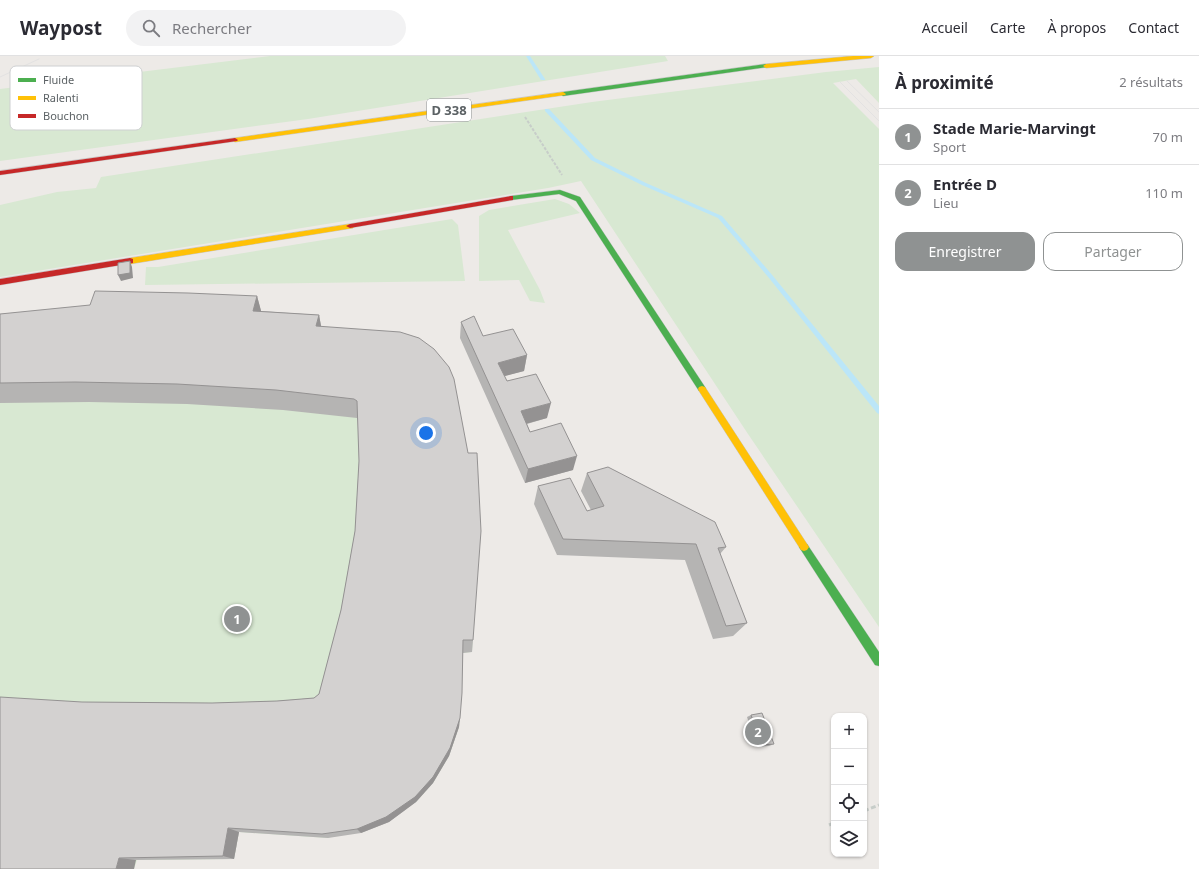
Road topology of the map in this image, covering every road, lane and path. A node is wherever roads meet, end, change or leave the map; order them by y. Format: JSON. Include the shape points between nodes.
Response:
{"nodes":[{"id":1,"x":871,"y":56,"type":"edge"},
{"id":2,"x":515,"y":101,"type":"junction"},
{"id":3,"x":0,"y":173,"type":"edge"},
{"id":4,"x":578,"y":199,"type":"junction"},
{"id":5,"x":0,"y":282,"type":"edge"},
{"id":6,"x":879,"y":661,"type":"edge"},
{"id":7,"x":879,"y":805,"type":"edge"},
{"id":8,"x":867,"y":810,"type":"edge"}],
"edges":[{"from":1,"to":2,"type":"street","number":"D 338","via":[[694,76]]},
{"from":2,"to":3,"type":"street","number":"D 338"},
{"from":2,"to":4,"type":"path"},
{"from":4,"to":5,"type":"street","via":[[560,192],[534,194]]},
{"from":4,"to":6,"type":"street"},
{"from":7,"to":8,"type":"path"}]}
